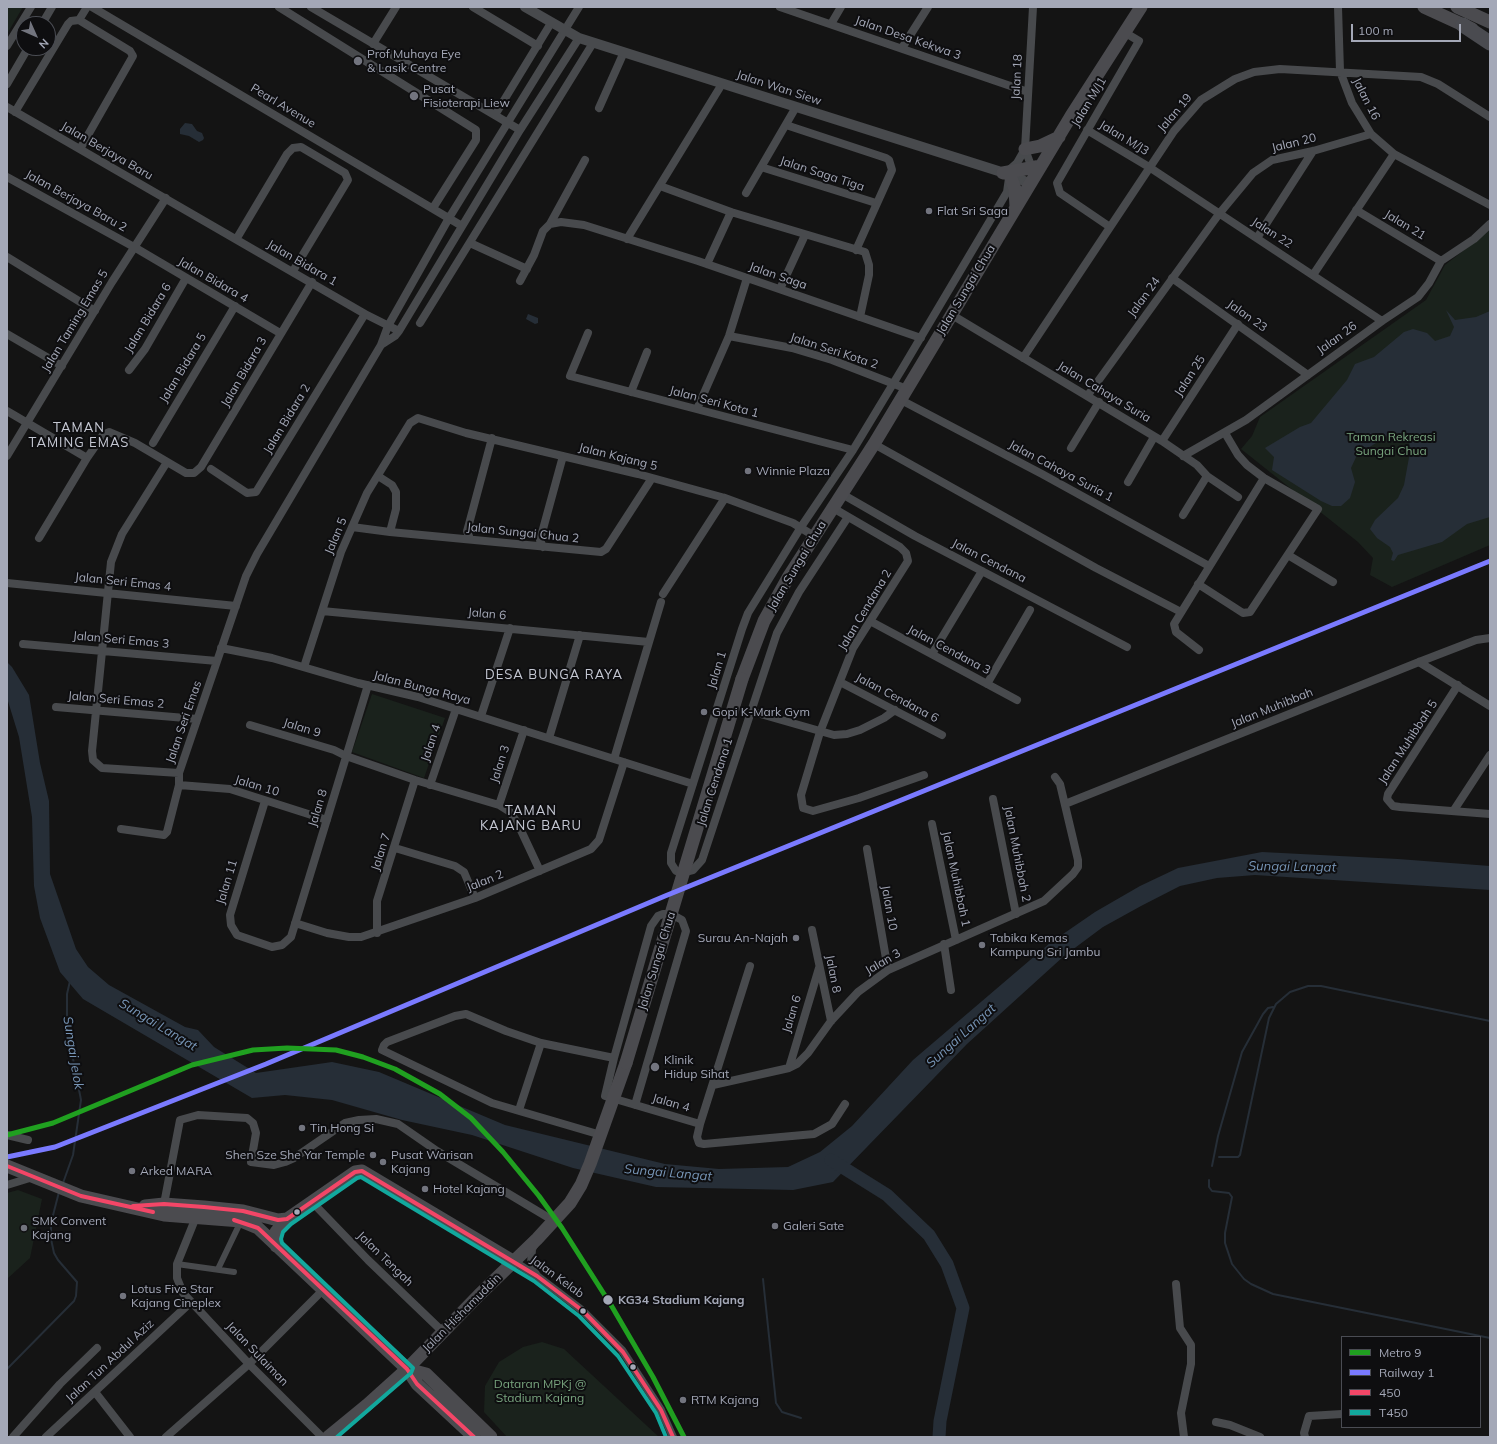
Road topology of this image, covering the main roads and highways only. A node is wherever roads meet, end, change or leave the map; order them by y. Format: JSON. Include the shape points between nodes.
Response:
{"nodes":[{"id":1,"x":1141,"y":7,"type":"edge"},
{"id":2,"x":1424,"y":7,"type":"edge"},
{"id":3,"x":1457,"y":7,"type":"edge"},
{"id":4,"x":1490,"y":22,"type":"edge"},
{"id":5,"x":1463,"y":25,"type":"junction"},
{"id":6,"x":1490,"y":36,"type":"edge"},
{"id":7,"x":1490,"y":43,"type":"edge"},
{"id":8,"x":1059,"y":137,"type":"junction"},
{"id":9,"x":1025,"y":149,"type":"road end"},
{"id":10,"x":1034,"y":174,"type":"junction"},
{"id":11,"x":1016,"y":209,"type":"junction"},
{"id":12,"x":7,"y":1166,"type":"edge"},
{"id":13,"x":581,"y":1185,"type":"joint"},
{"id":14,"x":133,"y":1206,"type":"junction"},
{"id":15,"x":287,"y":1219,"type":"junction"},
{"id":16,"x":276,"y":1246,"type":"junction"},
{"id":17,"x":513,"y":1261,"type":"junction"},
{"id":18,"x":407,"y":1369,"type":"junction"},
{"id":19,"x":391,"y":1384,"type":"junction"},
{"id":20,"x":417,"y":1384,"type":"junction"},
{"id":21,"x":340,"y":1431,"type":"edge"},
{"id":22,"x":328,"y":1437,"type":"edge"},
{"id":23,"x":474,"y":1437,"type":"edge"},
{"id":24,"x":491,"y":1437,"type":"edge"}],
"edges":[{"from":1,"to":8,"type":"main road","name":"Jalan Sungai Chua"},
{"from":2,"to":5,"type":"main road"},
{"from":3,"to":4,"type":"main road"},
{"from":5,"to":6,"type":"main road"},
{"from":5,"to":7,"type":"highway"},
{"from":8,"to":9,"type":"main road","via":[[1040,146]]},
{"from":8,"to":10,"type":"main road","name":"Jalan Sungai Chua"},
{"from":10,"to":11,"type":"main road","name":"Jalan Sungai Chua"},
{"from":10,"to":11,"type":"main road","via":[[1007,174],[1015,189]]},
{"from":11,"to":13,"type":"main road","name":"Jalan Sungai Chua","bridge":true,"via":[[874,444],[789,576],[764,621],[742,679],[626,1063]]},
{"from":12,"to":14,"type":"main road","via":[[81,1196]]},
{"from":13,"to":17,"type":"main road","name":"Jalan Hishamuddin","via":[[554,1221]]},
{"from":14,"to":15,"type":"main road","via":[[164,1204],[243,1211],[278,1220]]},
{"from":14,"to":16,"type":"main road","via":[[164,1214],[240,1221],[258,1228]]},
{"from":15,"to":16,"type":"main road","via":[[276,1232]]},
{"from":15,"to":17,"type":"main road","via":[[355,1172],[362,1171]]},
{"from":16,"to":18,"type":"main road"},
{"from":17,"to":18,"type":"main road","name":"Jalan Hishamuddin"},
{"from":18,"to":19,"type":"main road","name":"Jalan Hishamuddin"},
{"from":18,"to":20,"type":"main road"},
{"from":18,"to":24,"type":"main road","via":[[426,1374]]},
{"from":19,"to":20,"type":"main road","via":[[404,1380]]},
{"from":19,"to":21,"type":"main road","name":"Jalan Hishamuddin"},
{"from":20,"to":23,"type":"main road"},
{"from":21,"to":22,"type":"main road","name":"Jalan Hishamuddin"}]}
